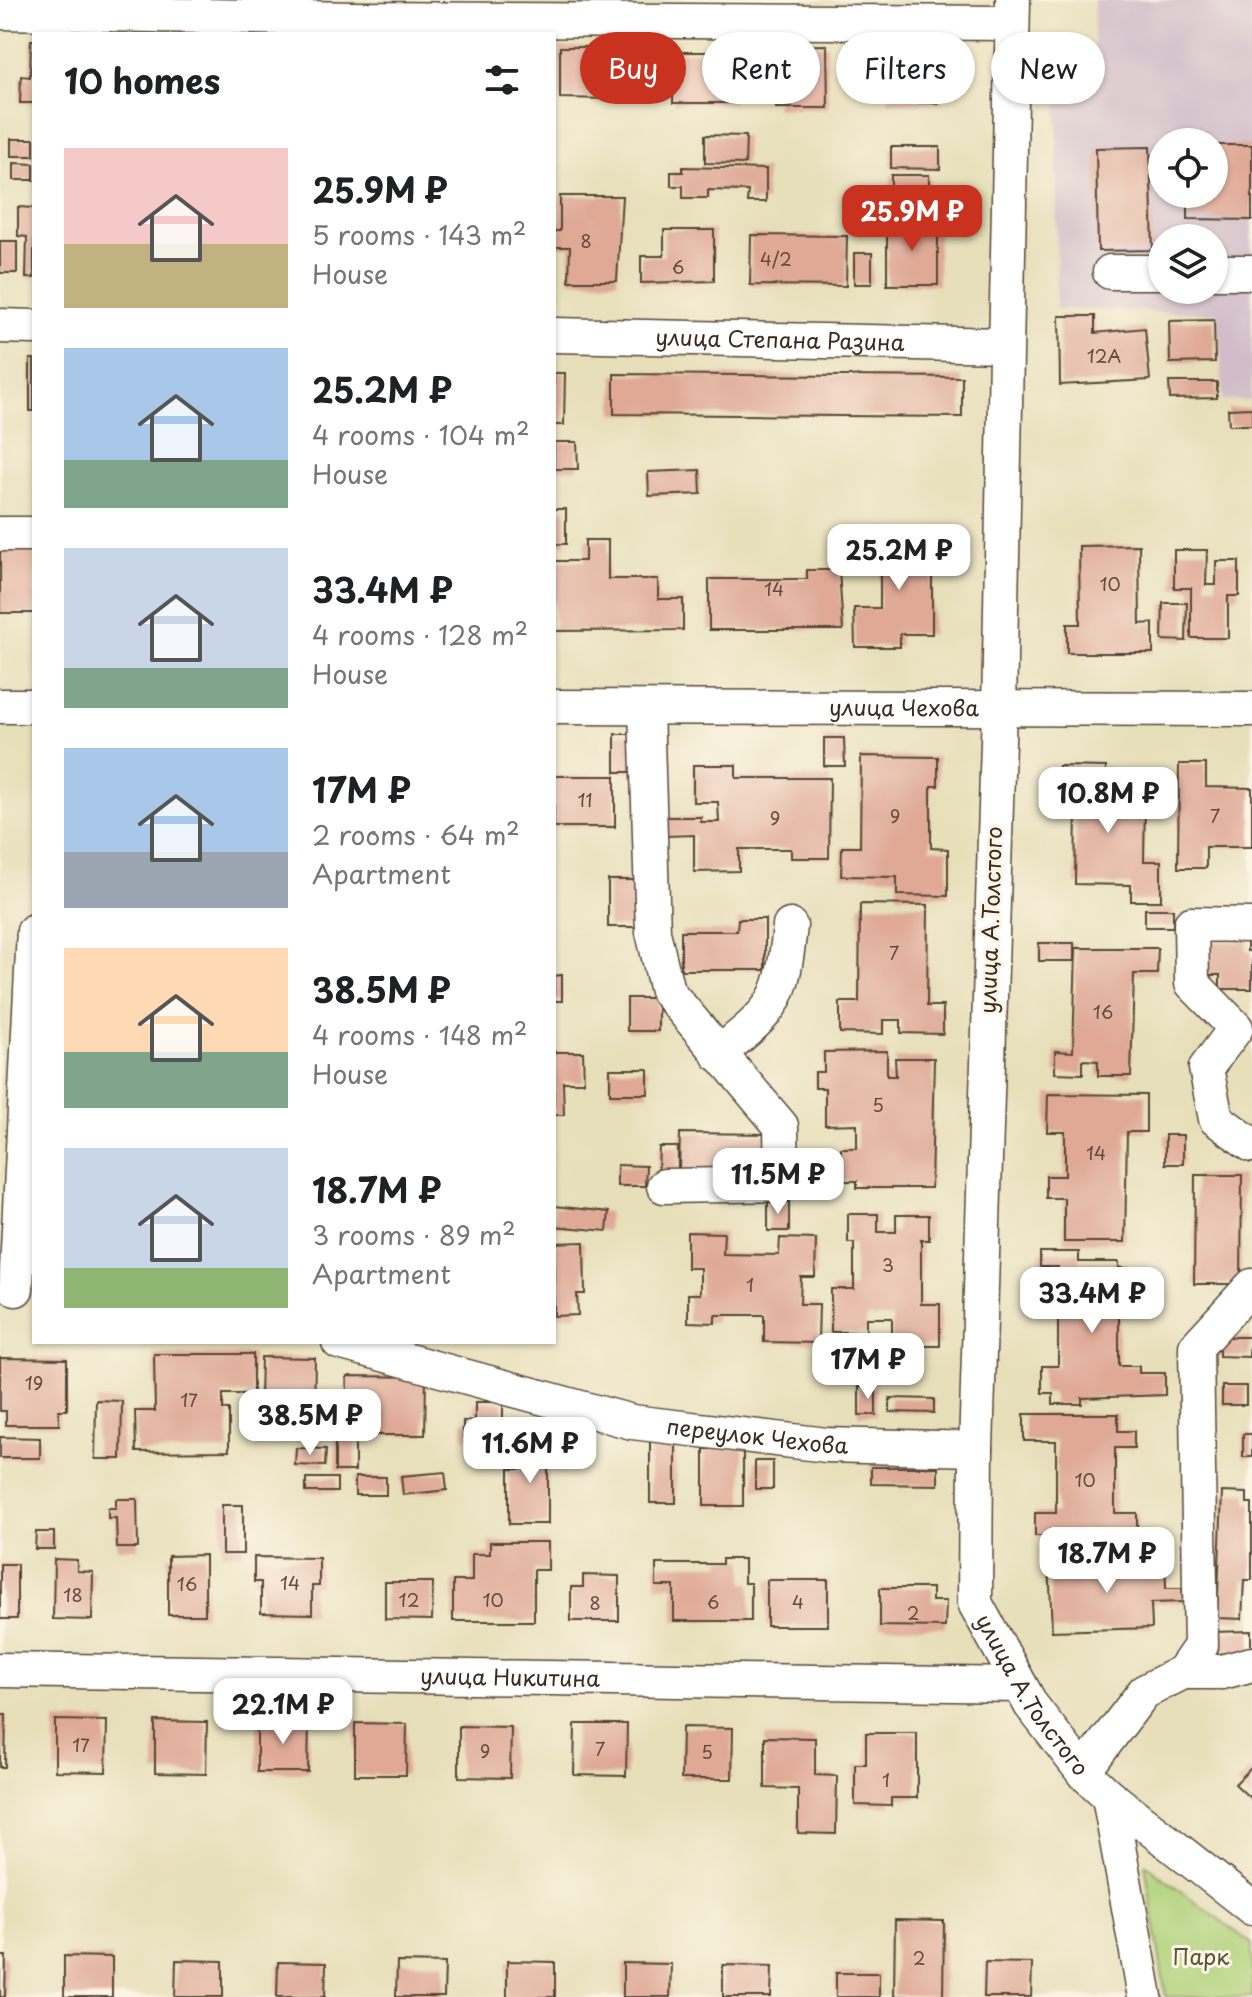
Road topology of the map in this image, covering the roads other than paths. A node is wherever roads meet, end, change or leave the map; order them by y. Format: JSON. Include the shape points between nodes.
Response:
{"nodes":[{"id":1,"x":0,"y":12,"type":"edge"},
{"id":2,"x":1013,"y":12,"type":"edge"},
{"id":3,"x":352,"y":26,"type":"edge"},
{"id":4,"x":1110,"y":272,"type":"dead end"},
{"id":5,"x":1148,"y":272,"type":"edge"},
{"id":6,"x":1228,"y":272,"type":"edge"},
{"id":7,"x":1252,"y":272,"type":"edge"},
{"id":8,"x":0,"y":326,"type":"edge"},
{"id":9,"x":32,"y":327,"type":"edge"},
{"id":10,"x":556,"y":335,"type":"edge"},
{"id":11,"x":1005,"y":345,"type":"junction"},
{"id":12,"x":0,"y":534,"type":"edge"},
{"id":13,"x":32,"y":534,"type":"edge"},
{"id":14,"x":0,"y":706,"type":"edge"},
{"id":15,"x":32,"y":706,"type":"edge"},
{"id":16,"x":556,"y":707,"type":"edge"},
{"id":17,"x":646,"y":708,"type":"junction"},
{"id":18,"x":999,"y":709,"type":"junction"},
{"id":19,"x":1252,"y":709,"type":"edge"},
{"id":20,"x":1252,"y":925,"type":"edge"},
{"id":21,"x":790,"y":926,"type":"dead end"},
{"id":22,"x":32,"y":974,"type":"edge"},
{"id":23,"x":1244,"y":1031,"type":"edge"},
{"id":24,"x":718,"y":1054,"type":"junction"},
{"id":25,"x":1252,"y":1145,"type":"edge"},
{"id":26,"x":664,"y":1186,"type":"dead end"},
{"id":27,"x":1252,"y":1286,"type":"edge"},
{"id":28,"x":17,"y":1293,"type":"edge"},
{"id":29,"x":355,"y":1344,"type":"edge"},
{"id":30,"x":449,"y":1356,"type":"edge"},
{"id":31,"x":976,"y":1449,"type":"junction"},
{"id":32,"x":1252,"y":1664,"type":"edge"},
{"id":33,"x":0,"y":1670,"type":"edge"},
{"id":34,"x":1183,"y":1672,"type":"junction"},
{"id":35,"x":1019,"y":1685,"type":"junction"},
{"id":36,"x":1083,"y":1772,"type":"junction"},
{"id":37,"x":1109,"y":1796,"type":"junction"},
{"id":38,"x":1252,"y":1908,"type":"edge"},
{"id":39,"x":1145,"y":1997,"type":"edge"}],
"edges":[{"from":1,"to":3,"type":"street"},
{"from":2,"to":3,"type":"street"},
{"from":2,"to":11,"type":"street","name":"улица А.Толстого"},
{"from":4,"to":5,"type":"street"},
{"from":6,"to":7,"type":"street"},
{"from":8,"to":9,"type":"street"},
{"from":10,"to":11,"type":"street","name":"улица Степана Разина"},
{"from":11,"to":18,"type":"street","name":"улица А.Толстого"},
{"from":12,"to":13,"type":"street"},
{"from":14,"to":15,"type":"street"},
{"from":16,"to":17,"type":"street","name":"улица Чехова"},
{"from":17,"to":18,"type":"street","name":"улица Чехова"},
{"from":17,"to":24,"type":"street","via":[[653,932],[667,991]]},
{"from":18,"to":19,"type":"street","name":"улица Чехова"},
{"from":18,"to":31,"type":"street","name":"улица А.Толстого"},
{"from":20,"to":23,"type":"street","via":[[1191,924],[1192,983]]},
{"from":21,"to":24,"type":"street","via":[[784,980],[764,1017]]},
{"from":22,"to":28,"type":"street"},
{"from":23,"to":25,"type":"street","via":[[1206,1068],[1216,1119]]},
{"from":24,"to":26,"type":"street","via":[[781,1126],[782,1184]]},
{"from":27,"to":34,"type":"street","via":[[1196,1347],[1201,1646]]},
{"from":29,"to":30,"type":"street","name":"переулок Чехова"},
{"from":30,"to":31,"type":"street","name":"переулок Чехова","via":[[632,1422],[827,1445]]},
{"from":31,"to":35,"type":"street","name":"улица А.Толстого","via":[[975,1603]]},
{"from":32,"to":34,"type":"street","via":[[1222,1672]]},
{"from":33,"to":35,"type":"street","name":"улица Никитина"},
{"from":34,"to":36,"type":"street","via":[[1144,1692]]},
{"from":35,"to":36,"type":"street","name":"улица А.Толстого"},
{"from":36,"to":37,"type":"street","name":"улица А.Толстого"},
{"from":37,"to":38,"type":"street","name":"улица А.Толстого"},
{"from":37,"to":39,"type":"street"}]}
